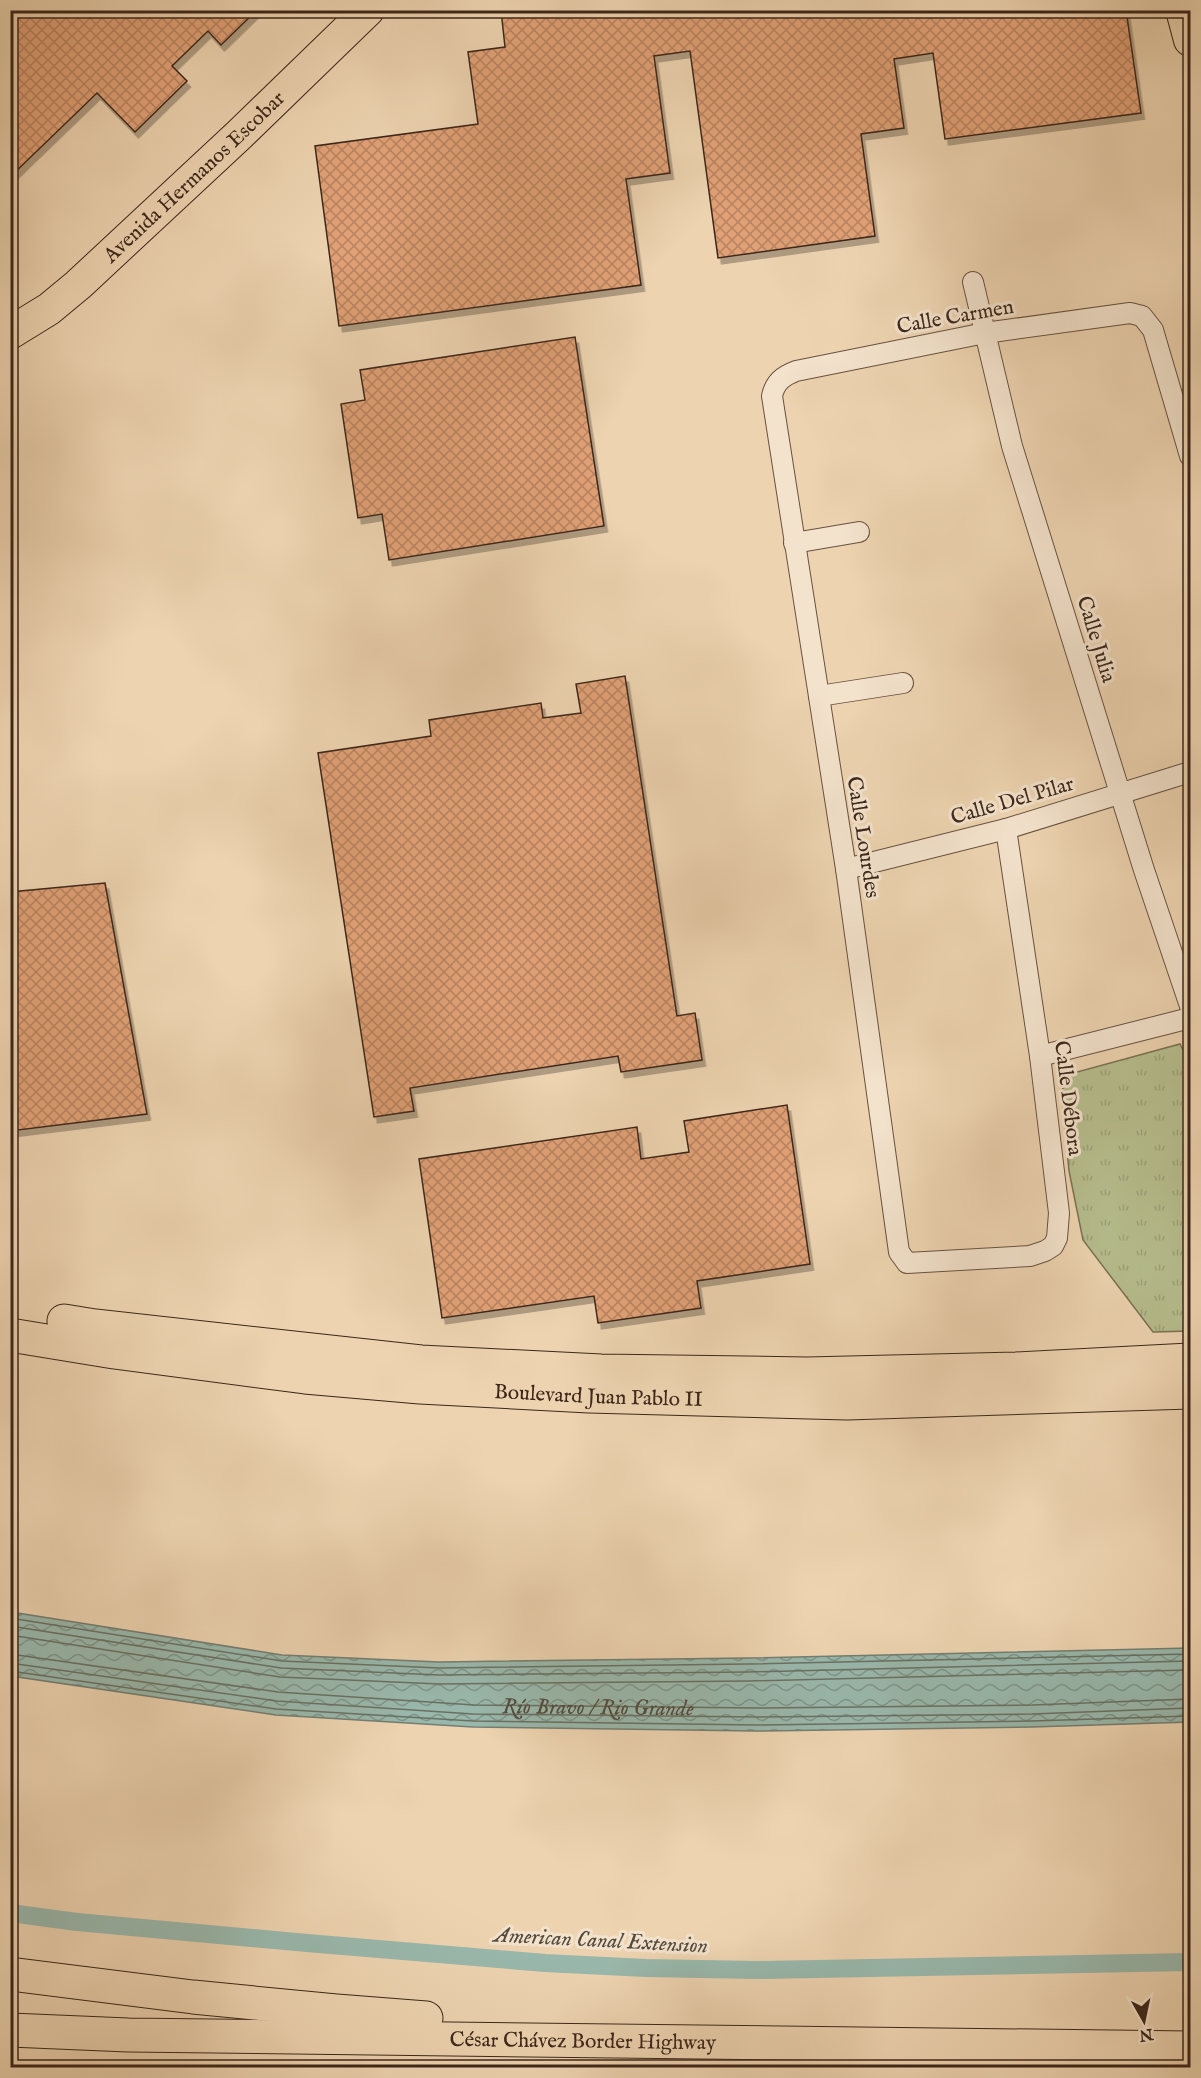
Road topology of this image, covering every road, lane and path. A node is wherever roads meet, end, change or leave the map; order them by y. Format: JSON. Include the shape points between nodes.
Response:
{"nodes":[{"id":1,"x":368,"y":10,"type":"edge"},
{"id":2,"x":1182,"y":10,"type":"edge"},
{"id":3,"x":1191,"y":40,"type":"edge"},
{"id":4,"x":973,"y":282,"type":"dead end"},
{"id":5,"x":10,"y":333,"type":"edge"},
{"id":6,"x":985,"y":333,"type":"junction"},
{"id":7,"x":772,"y":396,"type":"joint"},
{"id":8,"x":1191,"y":456,"type":"edge"},
{"id":9,"x":859,"y":532,"type":"dead end"},
{"id":10,"x":794,"y":543,"type":"junction"},
{"id":11,"x":903,"y":683,"type":"dead end"},
{"id":12,"x":819,"y":696,"type":"junction"},
{"id":13,"x":1191,"y":772,"type":"edge"},
{"id":14,"x":1120,"y":794,"type":"junction"},
{"id":15,"x":1006,"y":829,"type":"junction"},
{"id":16,"x":846,"y":869,"type":"junction"},
{"id":17,"x":1191,"y":1006,"type":"edge"},
{"id":18,"x":1191,"y":1018,"type":"edge"},
{"id":19,"x":1040,"y":1056,"type":"junction"},
{"id":20,"x":927,"y":1262,"type":"joint"},
{"id":21,"x":10,"y":1312,"type":"edge"},
{"id":22,"x":10,"y":1335,"type":"edge"},
{"id":23,"x":1191,"y":1360,"type":"edge"},
{"id":24,"x":1191,"y":1392,"type":"edge"},
{"id":25,"x":10,"y":1974,"type":"edge"},
{"id":26,"x":10,"y":2030,"type":"edge"},
{"id":27,"x":685,"y":2042,"type":"junction"},
{"id":28,"x":1191,"y":2048,"type":"edge"}],
"edges":[{"from":1,"to":5,"type":"main road","name":"Avenida Hermanos Escobar","via":[[78,285]]},
{"from":2,"to":3,"type":"main road"},
{"from":4,"to":6,"type":"street","name":"Calle Julia"},
{"from":6,"to":7,"type":"street","name":"Calle Carmen","via":[[796,370],[780,380]]},
{"from":6,"to":8,"type":"street","name":"Calle Carmen","via":[[1130,313],[1142,316],[1153,330]]},
{"from":6,"to":14,"type":"street","name":"Calle Julia","via":[[1012,446]]},
{"from":7,"to":10,"type":"street","name":"Calle Lourdes"},
{"from":9,"to":10,"type":"street"},
{"from":10,"to":12,"type":"street","name":"Calle Lourdes"},
{"from":11,"to":12,"type":"street"},
{"from":12,"to":16,"type":"street","name":"Calle Lourdes"},
{"from":13,"to":14,"type":"street","name":"Calle Del Pilar"},
{"from":14,"to":15,"type":"street","name":"Calle Del Pilar"},
{"from":14,"to":17,"type":"street","name":"Calle Julia"},
{"from":15,"to":16,"type":"street","name":"Calle Del Pilar"},
{"from":15,"to":19,"type":"street","name":"Calle Débora"},
{"from":16,"to":20,"type":"street","name":"Calle Lourdes","via":[[899,1252],[907,1263]]},
{"from":18,"to":19,"type":"street"},
{"from":19,"to":20,"type":"street","name":"Calle Débora","via":[[1059,1213],[1057,1239],[1053,1246],[1030,1256]]},
{"from":21,"to":23,"type":"highway","name":"Boulevard Juan Pablo II","via":[[95,1326],[421,1362],[600,1371],[829,1374]]},
{"from":22,"to":24,"type":"highway","name":"Boulevard Juan Pablo II","via":[[305,1377],[589,1396],[847,1403]]},
{"from":25,"to":27,"type":"highway","via":[[336,2012]]},
{"from":26,"to":27,"type":"highway","name":"César Chávez Border Highway"},
{"from":27,"to":28,"type":"highway","name":"César Chávez Border Highway"}]}
